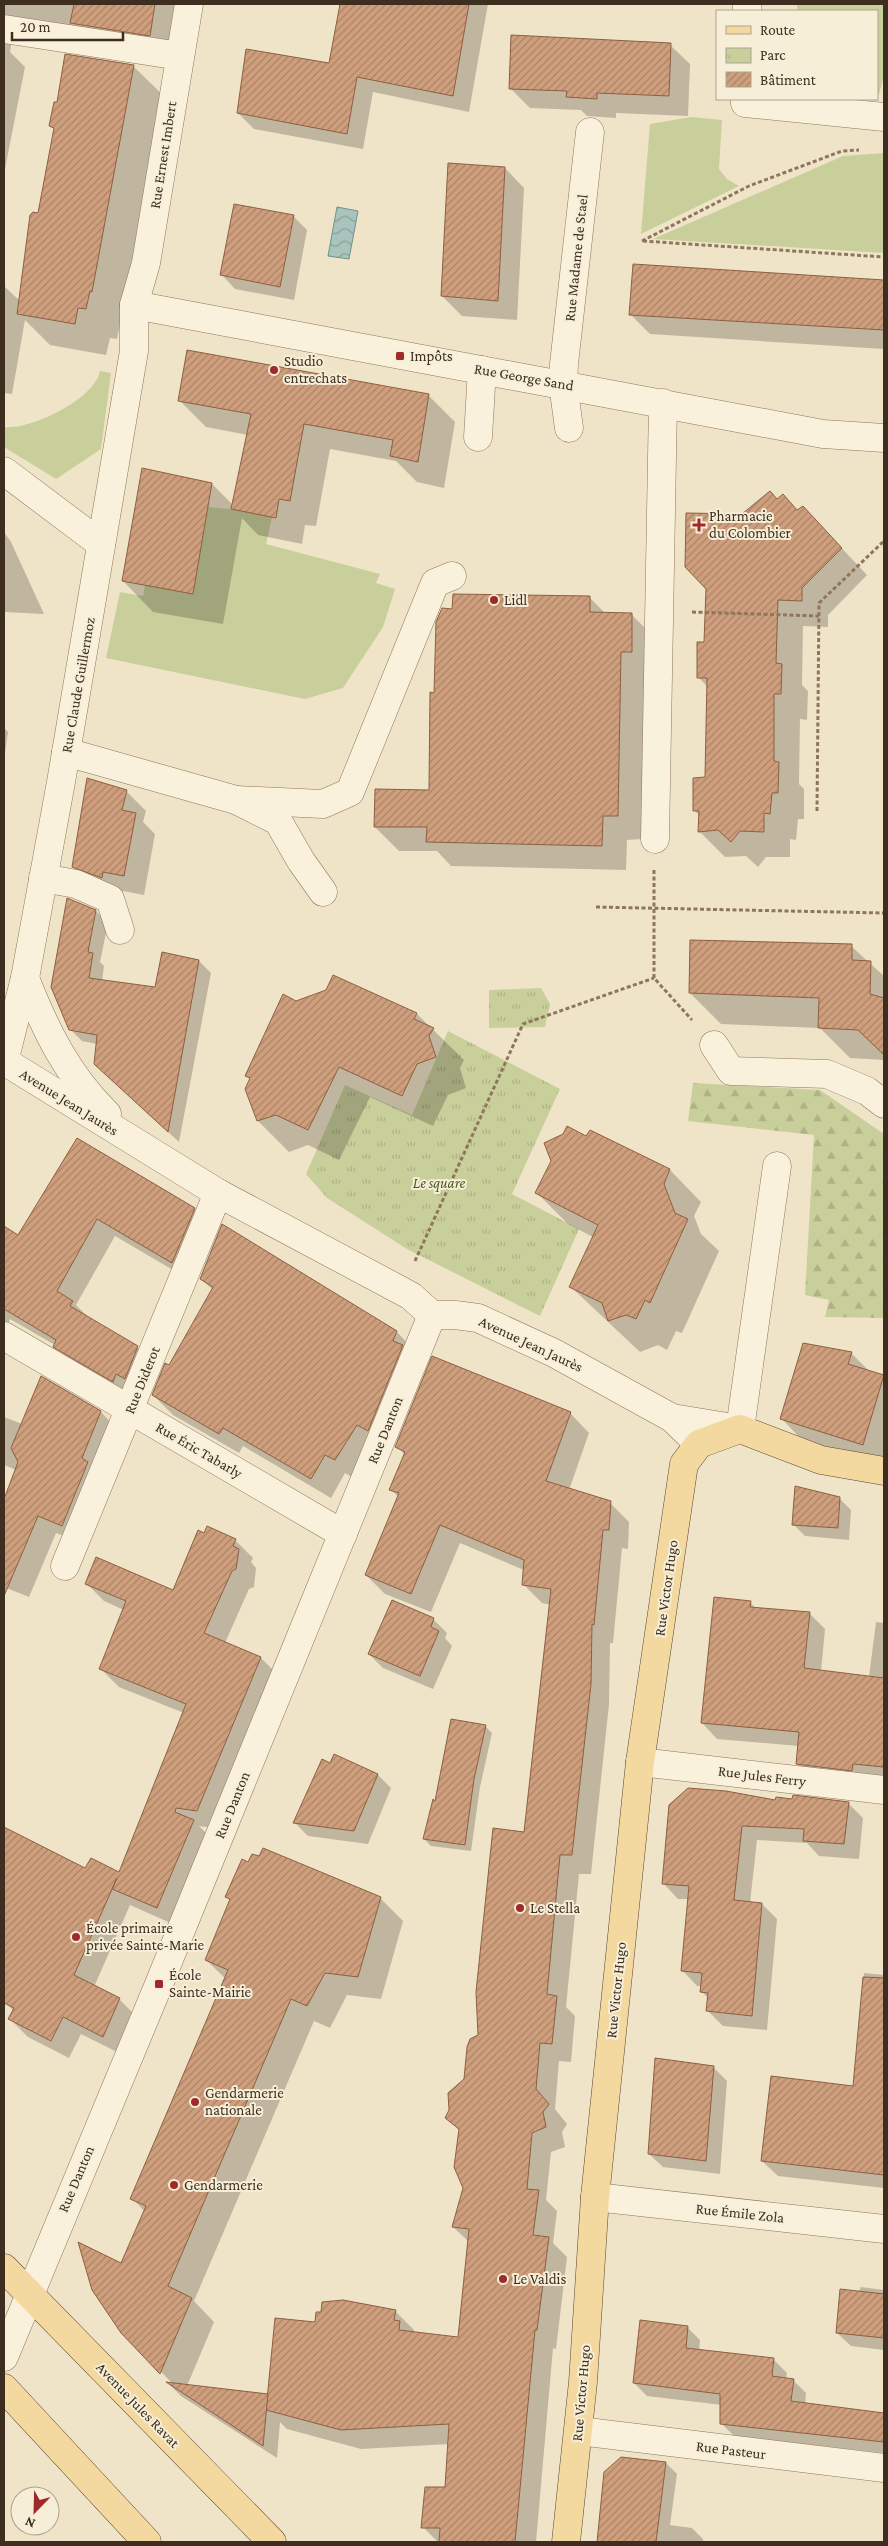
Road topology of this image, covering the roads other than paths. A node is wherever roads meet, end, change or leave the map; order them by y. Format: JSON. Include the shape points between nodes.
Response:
{"nodes":[{"id":1,"x":189,"y":4,"type":"edge"},
{"id":2,"x":4,"y":29,"type":"edge"},
{"id":3,"x":180,"y":56,"type":"junction"},
{"id":4,"x":745,"y":100,"type":"edge"},
{"id":5,"x":884,"y":117,"type":"edge"},
{"id":6,"x":590,"y":132,"type":"dead end"},
{"id":7,"x":134,"y":305,"type":"junction"},
{"id":8,"x":482,"y":370,"type":"junction"},
{"id":9,"x":563,"y":384,"type":"junction"},
{"id":10,"x":663,"y":403,"type":"junction"},
{"id":11,"x":569,"y":428,"type":"dead end"},
{"id":12,"x":478,"y":437,"type":"dead end"},
{"id":13,"x":884,"y":438,"type":"edge"},
{"id":14,"x":4,"y":471,"type":"edge"},
{"id":15,"x":101,"y":544,"type":"junction"},
{"id":16,"x":452,"y":576,"type":"dead end"},
{"id":17,"x":66,"y":752,"type":"junction"},
{"id":18,"x":236,"y":800,"type":"junction"},
{"id":19,"x":655,"y":839,"type":"dead end"},
{"id":20,"x":43,"y":878,"type":"junction"},
{"id":21,"x":323,"y":892,"type":"dead end"},
{"id":22,"x":120,"y":930,"type":"dead end"},
{"id":23,"x":25,"y":978,"type":"junction"},
{"id":24,"x":714,"y":1045,"type":"road end"},
{"id":25,"x":4,"y":1062,"type":"edge"},
{"id":26,"x":884,"y":1104,"type":"edge"},
{"id":27,"x":134,"y":1142,"type":"junction"},
{"id":28,"x":777,"y":1166,"type":"dead end"},
{"id":29,"x":218,"y":1193,"type":"junction"},
{"id":30,"x":432,"y":1315,"type":"junction"},
{"id":31,"x":4,"y":1336,"type":"edge"},
{"id":32,"x":130,"y":1410,"type":"junction"},
{"id":33,"x":672,"y":1418,"type":"junction"},
{"id":34,"x":740,"y":1430,"type":"junction"},
{"id":35,"x":699,"y":1444,"type":"junction"},
{"id":36,"x":884,"y":1471,"type":"edge"},
{"id":37,"x":343,"y":1534,"type":"junction"},
{"id":38,"x":65,"y":1566,"type":"dead end"},
{"id":39,"x":640,"y":1762,"type":"junction"},
{"id":40,"x":884,"y":1790,"type":"edge"},
{"id":41,"x":595,"y":2197,"type":"junction"},
{"id":42,"x":884,"y":2229,"type":"edge"},
{"id":43,"x":4,"y":2268,"type":"edge"},
{"id":44,"x":29,"y":2294,"type":"junction"},
{"id":45,"x":4,"y":2357,"type":"edge"},
{"id":46,"x":4,"y":2388,"type":"edge"},
{"id":47,"x":578,"y":2431,"type":"junction"},
{"id":48,"x":884,"y":2468,"type":"edge"},
{"id":49,"x":148,"y":2542,"type":"edge"},
{"id":50,"x":272,"y":2542,"type":"edge"},
{"id":51,"x":566,"y":2542,"type":"edge"}],
"edges":[{"from":1,"to":3,"type":"street","name":"Rue Ernest Imbert"},
{"from":2,"to":3,"type":"street"},
{"from":3,"to":7,"type":"street","name":"Rue Ernest Imbert","via":[[146,264]]},
{"from":4,"to":5,"type":"street","via":[[745,103]]},
{"from":6,"to":9,"type":"street","name":"Rue Madame de Stael"},
{"from":7,"to":8,"type":"street","name":"Rue George Sand"},
{"from":7,"to":15,"type":"street","name":"Rue Claude Guillermoz","via":[[134,351]]},
{"from":8,"to":9,"type":"street","name":"Rue George Sand"},
{"from":8,"to":12,"type":"street"},
{"from":9,"to":10,"type":"street","name":"Rue George Sand"},
{"from":9,"to":11,"type":"street","name":"Rue Madame de Stael"},
{"from":10,"to":13,"type":"street","name":"Rue George Sand","via":[[824,434]]},
{"from":10,"to":19,"type":"street"},
{"from":14,"to":15,"type":"street"},
{"from":15,"to":17,"type":"street","name":"Rue Claude Guillermoz"},
{"from":16,"to":18,"type":"street","via":[[435,583],[350,792],[323,804]]},
{"from":17,"to":18,"type":"street"},
{"from":17,"to":20,"type":"street","name":"Rue Claude Guillermoz"},
{"from":18,"to":21,"type":"street","via":[[278,821],[301,862]]},
{"from":20,"to":22,"type":"street","via":[[76,884],[110,899]]},
{"from":20,"to":23,"type":"street","name":"Rue Claude Guillermoz"},
{"from":23,"to":25,"type":"street","name":"Rue Claude Guillermoz"},
{"from":23,"to":27,"type":"street","name":"Avenue Jean Jaurès","via":[[65,1065],[91,1098]]},
{"from":24,"to":26,"type":"street","via":[[731,1071],[828,1074],[867,1090]]},
{"from":25,"to":27,"type":"street","name":"Avenue Jean Jaurès"},
{"from":27,"to":29,"type":"street","name":"Avenue Jean Jaurès"},
{"from":28,"to":34,"type":"street"},
{"from":29,"to":30,"type":"street","name":"Avenue Jean Jaurès","via":[[401,1290]]},
{"from":29,"to":32,"type":"street","name":"Rue Diderot"},
{"from":30,"to":33,"type":"street","name":"Avenue Jean Jaurès","via":[[478,1318],[554,1353]]},
{"from":30,"to":37,"type":"street","name":"Rue Danton"},
{"from":31,"to":32,"type":"street","name":"Rue Éric Tabarly"},
{"from":32,"to":37,"type":"street","name":"Rue Éric Tabarly"},
{"from":32,"to":38,"type":"street","name":"Rue Diderot"},
{"from":33,"to":34,"type":"street"},
{"from":33,"to":35,"type":"street","name":"Avenue Jean Jaurès"},
{"from":34,"to":35,"type":"main road"},
{"from":34,"to":36,"type":"main road","via":[[821,1460]]},
{"from":35,"to":39,"type":"main road","name":"Rue Victor Hugo","via":[[684,1464]]},
{"from":37,"to":44,"type":"street","name":"Rue Danton"},
{"from":39,"to":40,"type":"street","name":"Rue Jules Ferry"},
{"from":39,"to":41,"type":"main road","name":"Rue Victor Hugo"},
{"from":41,"to":42,"type":"street","name":"Rue Émile Zola"},
{"from":41,"to":47,"type":"main road","name":"Rue Victor Hugo"},
{"from":43,"to":44,"type":"main road","name":"Avenue Jules Ravat"},
{"from":44,"to":45,"type":"street","name":"Rue Danton"},
{"from":44,"to":50,"type":"main road","name":"Avenue Jules Ravat"},
{"from":46,"to":49,"type":"main road"},
{"from":47,"to":48,"type":"street","name":"Rue Pasteur"},
{"from":47,"to":51,"type":"main road","name":"Rue Victor Hugo"}]}
